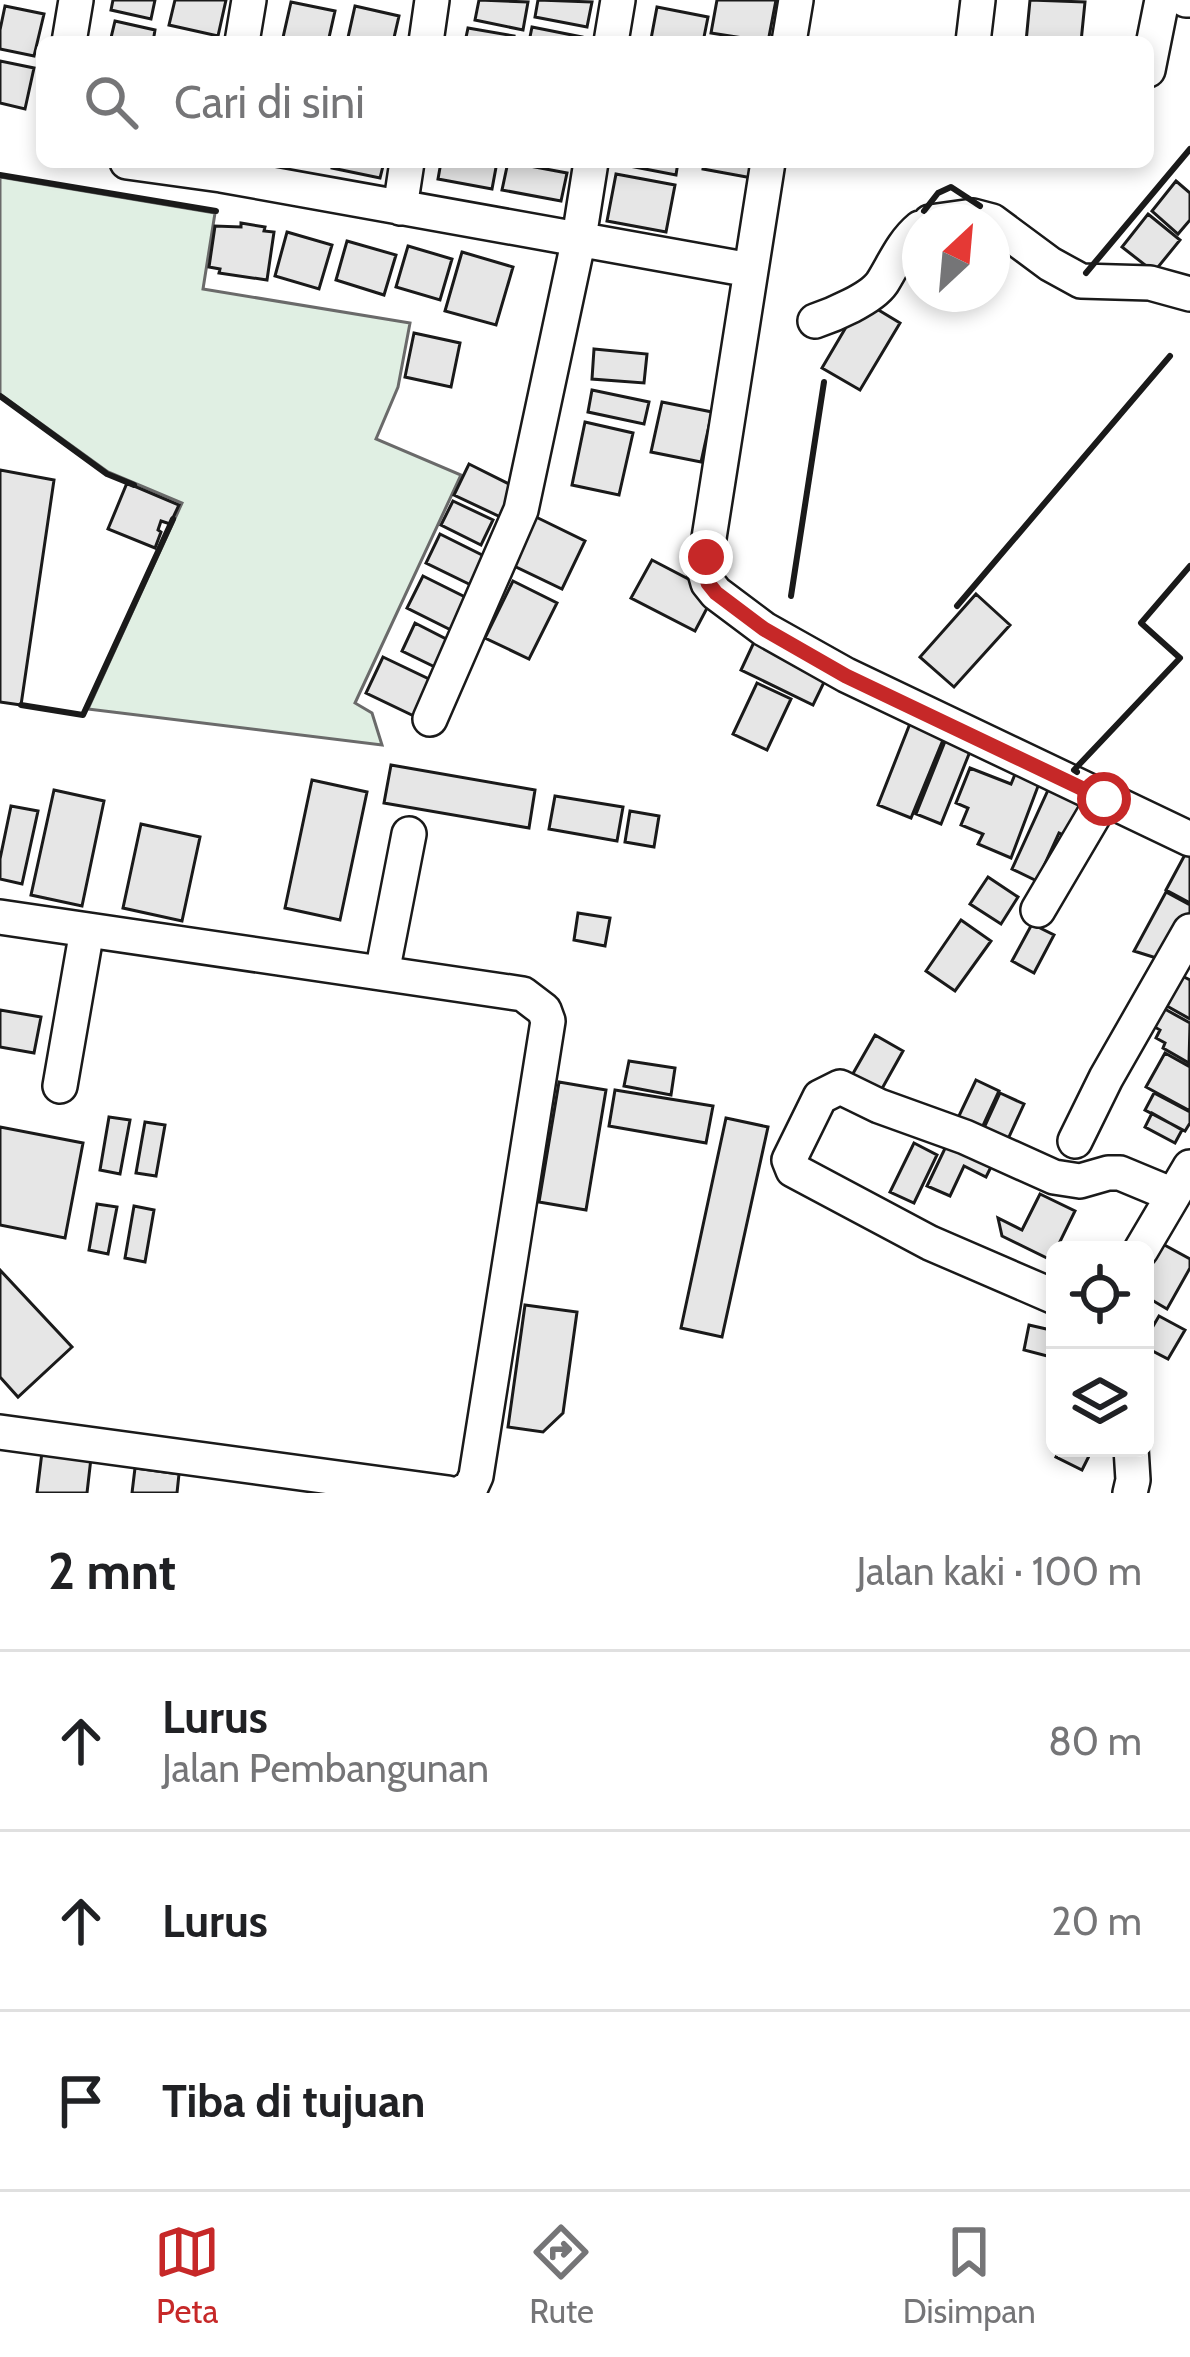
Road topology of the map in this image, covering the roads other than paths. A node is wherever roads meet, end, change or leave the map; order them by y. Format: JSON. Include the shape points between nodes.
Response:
{"nodes":[{"id":1,"x":76,"y":0,"type":"edge"},
{"id":2,"x":249,"y":0,"type":"edge"},
{"id":3,"x":432,"y":0,"type":"edge"},
{"id":4,"x":618,"y":0,"type":"edge"},
{"id":5,"x":796,"y":0,"type":"edge"},
{"id":6,"x":978,"y":0,"type":"edge"},
{"id":7,"x":1162,"y":0,"type":"edge"},
{"id":8,"x":70,"y":36,"type":"edge"},
{"id":9,"x":243,"y":36,"type":"edge"},
{"id":10,"x":426,"y":36,"type":"edge"},
{"id":11,"x":612,"y":36,"type":"edge"},
{"id":12,"x":790,"y":36,"type":"edge"},
{"id":13,"x":974,"y":36,"type":"edge"},
{"id":14,"x":1154,"y":40,"type":"edge"},
{"id":15,"x":406,"y":168,"type":"edge"},
{"id":16,"x":590,"y":168,"type":"edge"},
{"id":17,"x":767,"y":168,"type":"edge"},
{"id":18,"x":222,"y":169,"type":"edge"},
{"id":19,"x":400,"y":208,"type":"junction"},
{"id":20,"x":1010,"y":235,"type":"edge"},
{"id":21,"x":579,"y":238,"type":"junction"},
{"id":22,"x":902,"y":248,"type":"edge"},
{"id":23,"x":750,"y":270,"type":"junction"},
{"id":24,"x":1190,"y":294,"type":"edge"},
{"id":25,"x":815,"y":321,"type":"dead end"},
{"id":26,"x":430,"y":719,"type":"dead end"},
{"id":27,"x":1104,"y":799,"type":"junction"},
{"id":28,"x":409,"y":834,"type":"dead end"},
{"id":29,"x":1190,"y":839,"type":"edge"},
{"id":30,"x":1038,"y":910,"type":"dead end"},
{"id":31,"x":0,"y":917,"type":"edge"},
{"id":32,"x":87,"y":930,"type":"junction"},
{"id":33,"x":1190,"y":932,"type":"edge"},
{"id":34,"x":382,"y":973,"type":"junction"},
{"id":35,"x":59,"y":1086,"type":"dead end"},
{"id":36,"x":1076,"y":1142,"type":"dead end"},
{"id":37,"x":1182,"y":1181,"type":"edge"},
{"id":38,"x":1146,"y":1241,"type":"edge"},
{"id":39,"x":1046,"y":1294,"type":"edge"},
{"id":40,"x":0,"y":1432,"type":"edge"},
{"id":41,"x":1132,"y":1457,"type":"edge"},
{"id":42,"x":448,"y":1493,"type":"edge"},
{"id":43,"x":461,"y":1493,"type":"edge"},
{"id":44,"x":1130,"y":1493,"type":"edge"}],
"edges":[{"from":1,"to":8,"type":"street"},
{"from":2,"to":9,"type":"street"},
{"from":3,"to":10,"type":"street"},
{"from":4,"to":11,"type":"street"},
{"from":5,"to":12,"type":"street"},
{"from":6,"to":13,"type":"street"},
{"from":7,"to":14,"type":"street"},
{"from":15,"to":19,"type":"street"},
{"from":16,"to":21,"type":"street"},
{"from":17,"to":23,"type":"street"},
{"from":18,"to":19,"type":"street"},
{"from":19,"to":21,"type":"street"},
{"from":20,"to":24,"type":"street","via":[[1082,281]]},
{"from":21,"to":23,"type":"street"},
{"from":21,"to":26,"type":"street","via":[[521,510]]},
{"from":22,"to":25,"type":"street","via":[[879,289]]},
{"from":23,"to":27,"type":"street","via":[[708,583],[764,629],[846,676]]},
{"from":27,"to":29,"type":"street"},
{"from":27,"to":30,"type":"street"},
{"from":28,"to":34,"type":"street"},
{"from":31,"to":32,"type":"street"},
{"from":32,"to":34,"type":"street"},
{"from":32,"to":35,"type":"street"},
{"from":33,"to":36,"type":"street"},
{"from":34,"to":43,"type":"street","via":[[523,994],[548,1021],[476,1476]]},
{"from":37,"to":38,"type":"street"},
{"from":37,"to":39,"type":"street","via":[[1054,1177],[840,1088],[820,1097],[789,1160],[793,1170]]},
{"from":40,"to":42,"type":"street"},
{"from":41,"to":44,"type":"street"}]}
